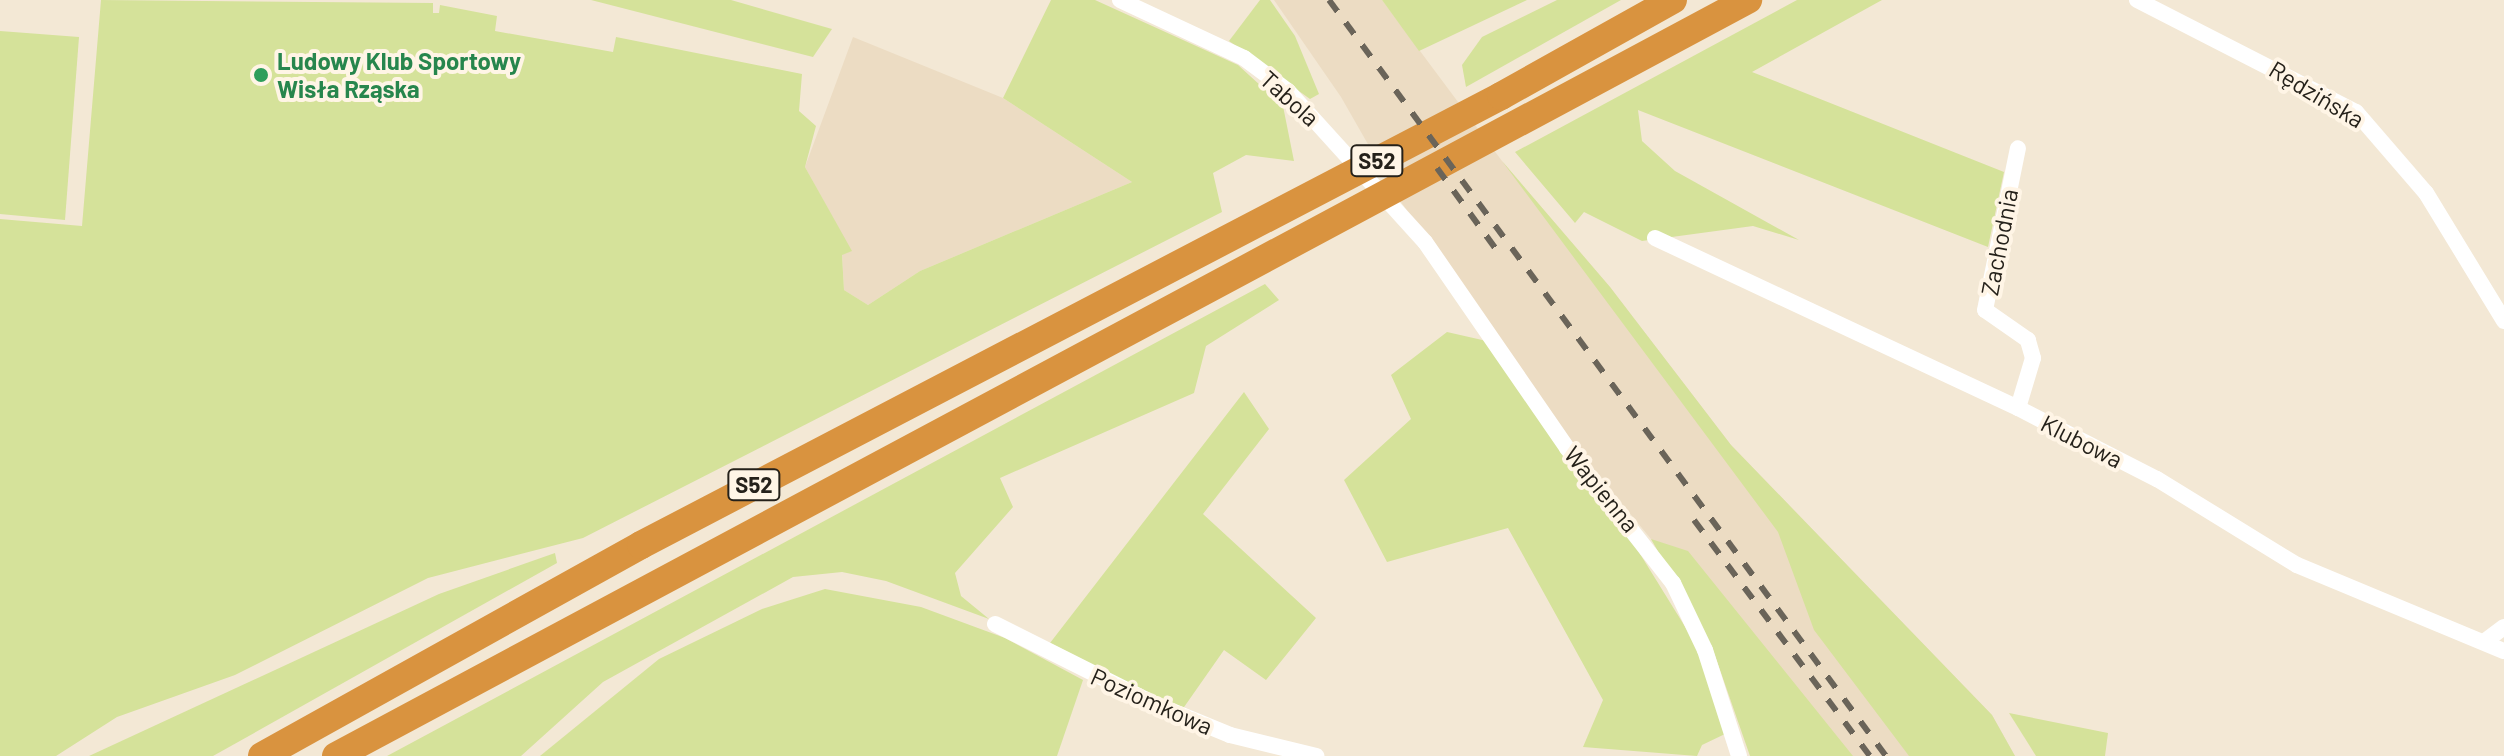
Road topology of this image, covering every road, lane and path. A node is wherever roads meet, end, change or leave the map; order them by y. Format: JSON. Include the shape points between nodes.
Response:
{"nodes":[{"id":1,"x":1120,"y":0,"type":"edge"},
{"id":2,"x":1673,"y":0,"type":"edge"},
{"id":3,"x":1748,"y":0,"type":"edge"},
{"id":4,"x":2137,"y":0,"type":"edge"},
{"id":5,"x":2018,"y":148,"type":"dead end"},
{"id":6,"x":1655,"y":238,"type":"dead end"},
{"id":7,"x":1425,"y":242,"type":"joint"},
{"id":8,"x":2504,"y":321,"type":"edge"},
{"id":9,"x":2018,"y":408,"type":"junction"},
{"id":10,"x":995,"y":624,"type":"dead end"},
{"id":11,"x":2504,"y":627,"type":"edge"},
{"id":12,"x":2484,"y":642,"type":"junction"},
{"id":13,"x":2504,"y":651,"type":"edge"},
{"id":14,"x":1736,"y":749,"type":"edge"},
{"id":15,"x":262,"y":756,"type":"edge"},
{"id":16,"x":336,"y":756,"type":"edge"},
{"id":17,"x":1316,"y":756,"type":"edge"},
{"id":18,"x":1721,"y":756,"type":"edge"}],
"edges":[{"from":1,"to":7,"type":"street","name":"Tabola","via":[[1244,58],[1288,91]]},
{"from":2,"to":15,"type":"highway","number":"S52","via":[[1501,96],[655,538]]},
{"from":3,"to":16,"type":"highway","number":"S52","via":[[1523,125],[693,560]]},
{"from":4,"to":8,"type":"street","name":"Rędzińska","via":[[2356,112],[2426,193]]},
{"from":5,"to":9,"type":"street","name":"Zachodnia","via":[[1985,310],[2028,340],[2033,358]]},
{"from":6,"to":9,"type":"street","name":"Klubowa"},
{"from":7,"to":14,"type":"street","name":"Wapienna","via":[[1567,448],[1673,583],[1705,650]]},
{"from":9,"to":12,"type":"street","name":"Klubowa","via":[[2157,479],[2297,565]]},
{"from":10,"to":17,"type":"street","name":"Poziomkowa","via":[[1230,735]]},
{"from":11,"to":12,"type":"street"},
{"from":12,"to":13,"type":"street","name":"Klubowa"},
{"from":14,"to":18,"type":"street"}]}
